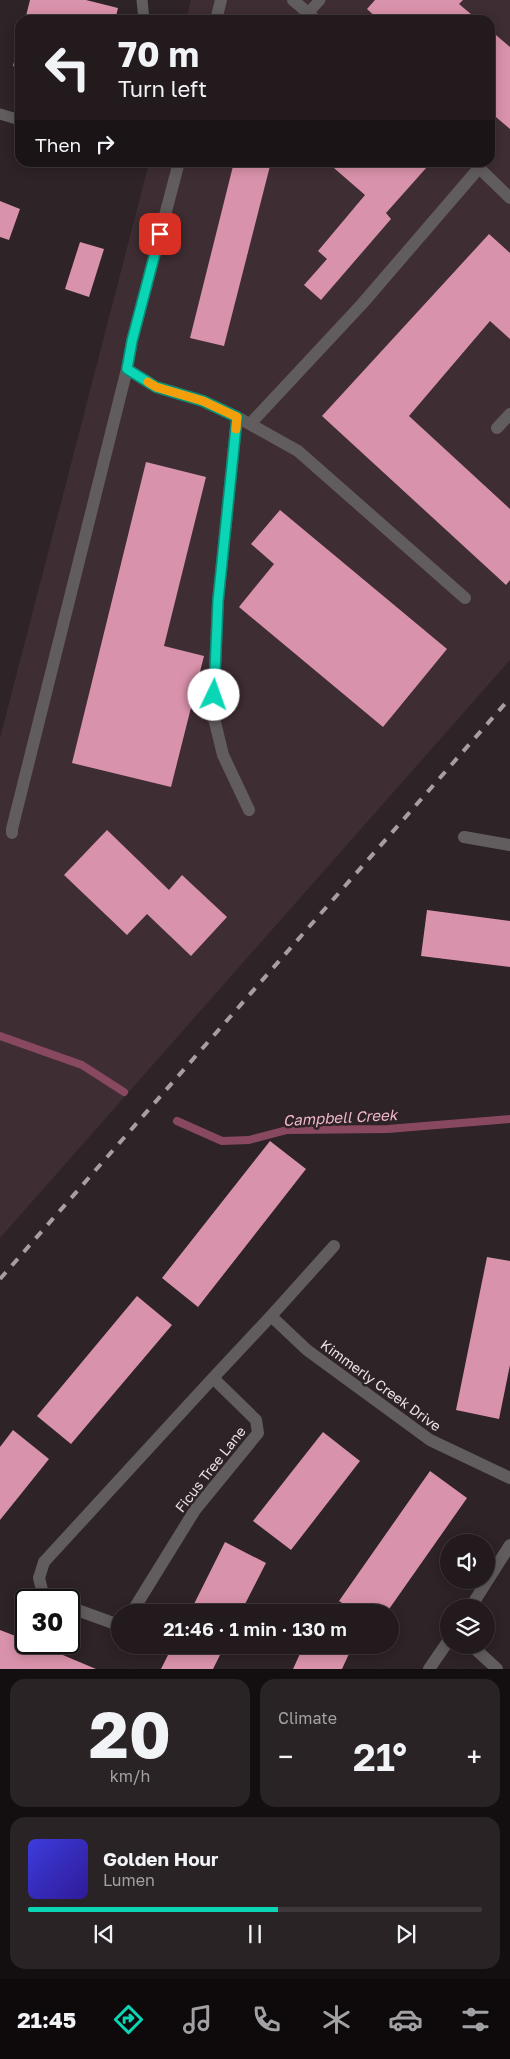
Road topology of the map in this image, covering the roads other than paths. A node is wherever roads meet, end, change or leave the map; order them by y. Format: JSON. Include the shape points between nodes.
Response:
{"nodes":[{"id":1,"x":142,"y":0,"type":"edge"},
{"id":2,"x":222,"y":0,"type":"edge"},
{"id":3,"x":293,"y":0,"type":"edge"},
{"id":4,"x":320,"y":0,"type":"edge"},
{"id":5,"x":144,"y":15,"type":"edge"},
{"id":6,"x":218,"y":15,"type":"edge"},
{"id":7,"x":310,"y":15,"type":"edge"},
{"id":8,"x":313,"y":15,"type":"edge"},
{"id":9,"x":0,"y":114,"type":"edge"},
{"id":10,"x":15,"y":118,"type":"edge"},
{"id":11,"x":178,"y":167,"type":"edge"},
{"id":12,"x":474,"y":167,"type":"edge"},
{"id":13,"x":478,"y":167,"type":"edge"},
{"id":14,"x":510,"y":198,"type":"edge"},
{"id":15,"x":127,"y":369,"type":"junction"},
{"id":16,"x":510,"y":414,"type":"edge"},
{"id":17,"x":237,"y":417,"type":"junction"},
{"id":18,"x":250,"y":424,"type":"junction"},
{"id":19,"x":497,"y":428,"type":"dead end"},
{"id":20,"x":465,"y":598,"type":"dead end"},
{"id":21,"x":249,"y":810,"type":"dead end"},
{"id":22,"x":12,"y":834,"type":"dead end"},
{"id":23,"x":464,"y":837,"type":"dead end"},
{"id":24,"x":510,"y":845,"type":"edge"},
{"id":25,"x":334,"y":1246,"type":"dead end"},
{"id":26,"x":271,"y":1316,"type":"junction"},
{"id":27,"x":213,"y":1378,"type":"junction"},
{"id":28,"x":510,"y":1478,"type":"edge"},
{"id":29,"x":510,"y":1545,"type":"edge"},
{"id":30,"x":42,"y":1589,"type":"edge"},
{"id":31,"x":476,"y":1599,"type":"edge"},
{"id":32,"x":137,"y":1604,"type":"edge"},
{"id":33,"x":80,"y":1611,"type":"edge"},
{"id":34,"x":111,"y":1623,"type":"edge"},
{"id":35,"x":440,"y":1653,"type":"edge"},
{"id":36,"x":481,"y":1654,"type":"edge"},
{"id":37,"x":429,"y":1669,"type":"edge"},
{"id":38,"x":497,"y":1669,"type":"edge"}],
"edges":[{"from":1,"to":5,"type":"lane"},
{"from":2,"to":6,"type":"street"},
{"from":3,"to":7,"type":"street"},
{"from":4,"to":8,"type":"lane"},
{"from":9,"to":10,"type":"lane"},
{"from":11,"to":15,"type":"street"},
{"from":12,"to":18,"type":"street","via":[[362,304]]},
{"from":13,"to":14,"type":"street"},
{"from":15,"to":17,"type":"street","via":[[156,387],[203,401]]},
{"from":15,"to":22,"type":"street"},
{"from":16,"to":19,"type":"street"},
{"from":17,"to":18,"type":"street"},
{"from":17,"to":21,"type":"street","via":[[218,601],[213,714],[223,755]]},
{"from":18,"to":20,"type":"street","via":[[298,451]]},
{"from":23,"to":24,"type":"street"},
{"from":25,"to":26,"type":"street"},
{"from":26,"to":27,"type":"street"},
{"from":26,"to":28,"type":"street","name":"Kimmerly Creek Drive","via":[[307,1350],[430,1440]]},
{"from":27,"to":30,"type":"street","via":[[44,1562],[39,1578]]},
{"from":27,"to":32,"type":"street","name":"Ficus Tree Lane","via":[[256,1420],[258,1433],[195,1510]]},
{"from":29,"to":31,"type":"street"},
{"from":33,"to":34,"type":"street"},
{"from":35,"to":37,"type":"street"},
{"from":36,"to":38,"type":"street"}]}
